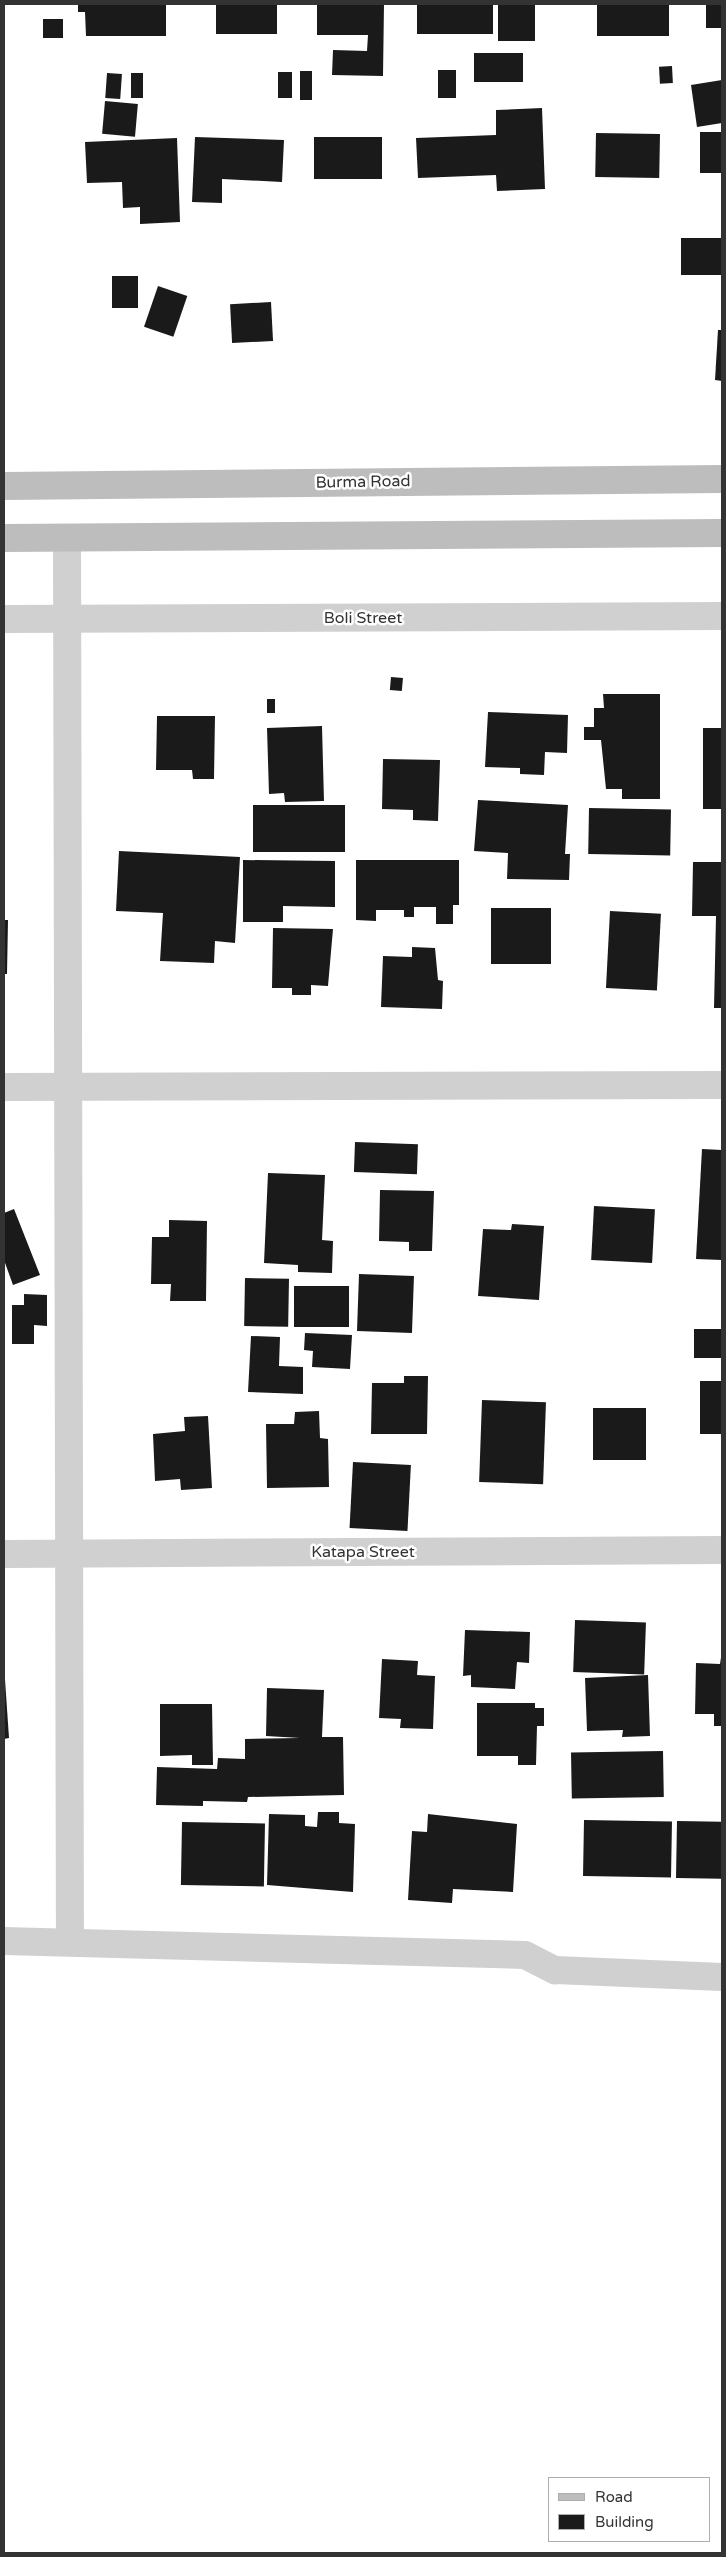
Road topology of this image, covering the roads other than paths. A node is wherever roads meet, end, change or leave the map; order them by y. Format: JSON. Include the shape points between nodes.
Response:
{"nodes":[{"id":1,"x":722,"y":479,"type":"edge"},
{"id":2,"x":4,"y":486,"type":"edge"},
{"id":3,"x":722,"y":533,"type":"edge"},
{"id":4,"x":4,"y":538,"type":"edge"},
{"id":5,"x":67,"y":538,"type":"junction"},
{"id":6,"x":722,"y":616,"type":"edge"},
{"id":7,"x":4,"y":619,"type":"edge"},
{"id":8,"x":65,"y":619,"type":"junction"},
{"id":9,"x":722,"y":1085,"type":"edge"},
{"id":10,"x":4,"y":1087,"type":"edge"},
{"id":11,"x":68,"y":1087,"type":"junction"},
{"id":12,"x":722,"y":1550,"type":"edge"},
{"id":13,"x":67,"y":1553,"type":"junction"},
{"id":14,"x":4,"y":1554,"type":"edge"},
{"id":15,"x":4,"y":1941,"type":"edge"},
{"id":16,"x":70,"y":1941,"type":"junction"},
{"id":17,"x":722,"y":1977,"type":"edge"}],
"edges":[{"from":1,"to":2,"type":"main road","name":"Burma Road"},
{"from":3,"to":5,"type":"main road"},
{"from":4,"to":5,"type":"main road"},
{"from":5,"to":8,"type":"street"},
{"from":6,"to":8,"type":"street","name":"Boli Street"},
{"from":7,"to":8,"type":"street","name":"Boli Street"},
{"from":8,"to":11,"type":"street"},
{"from":9,"to":11,"type":"street"},
{"from":10,"to":11,"type":"street"},
{"from":11,"to":13,"type":"street"},
{"from":12,"to":13,"type":"street","name":"Katapa Street"},
{"from":13,"to":14,"type":"street","name":"Katapa Street"},
{"from":13,"to":16,"type":"street"},
{"from":15,"to":16,"type":"street"},
{"from":16,"to":17,"type":"street","via":[[525,1955],[555,1970]]}]}
